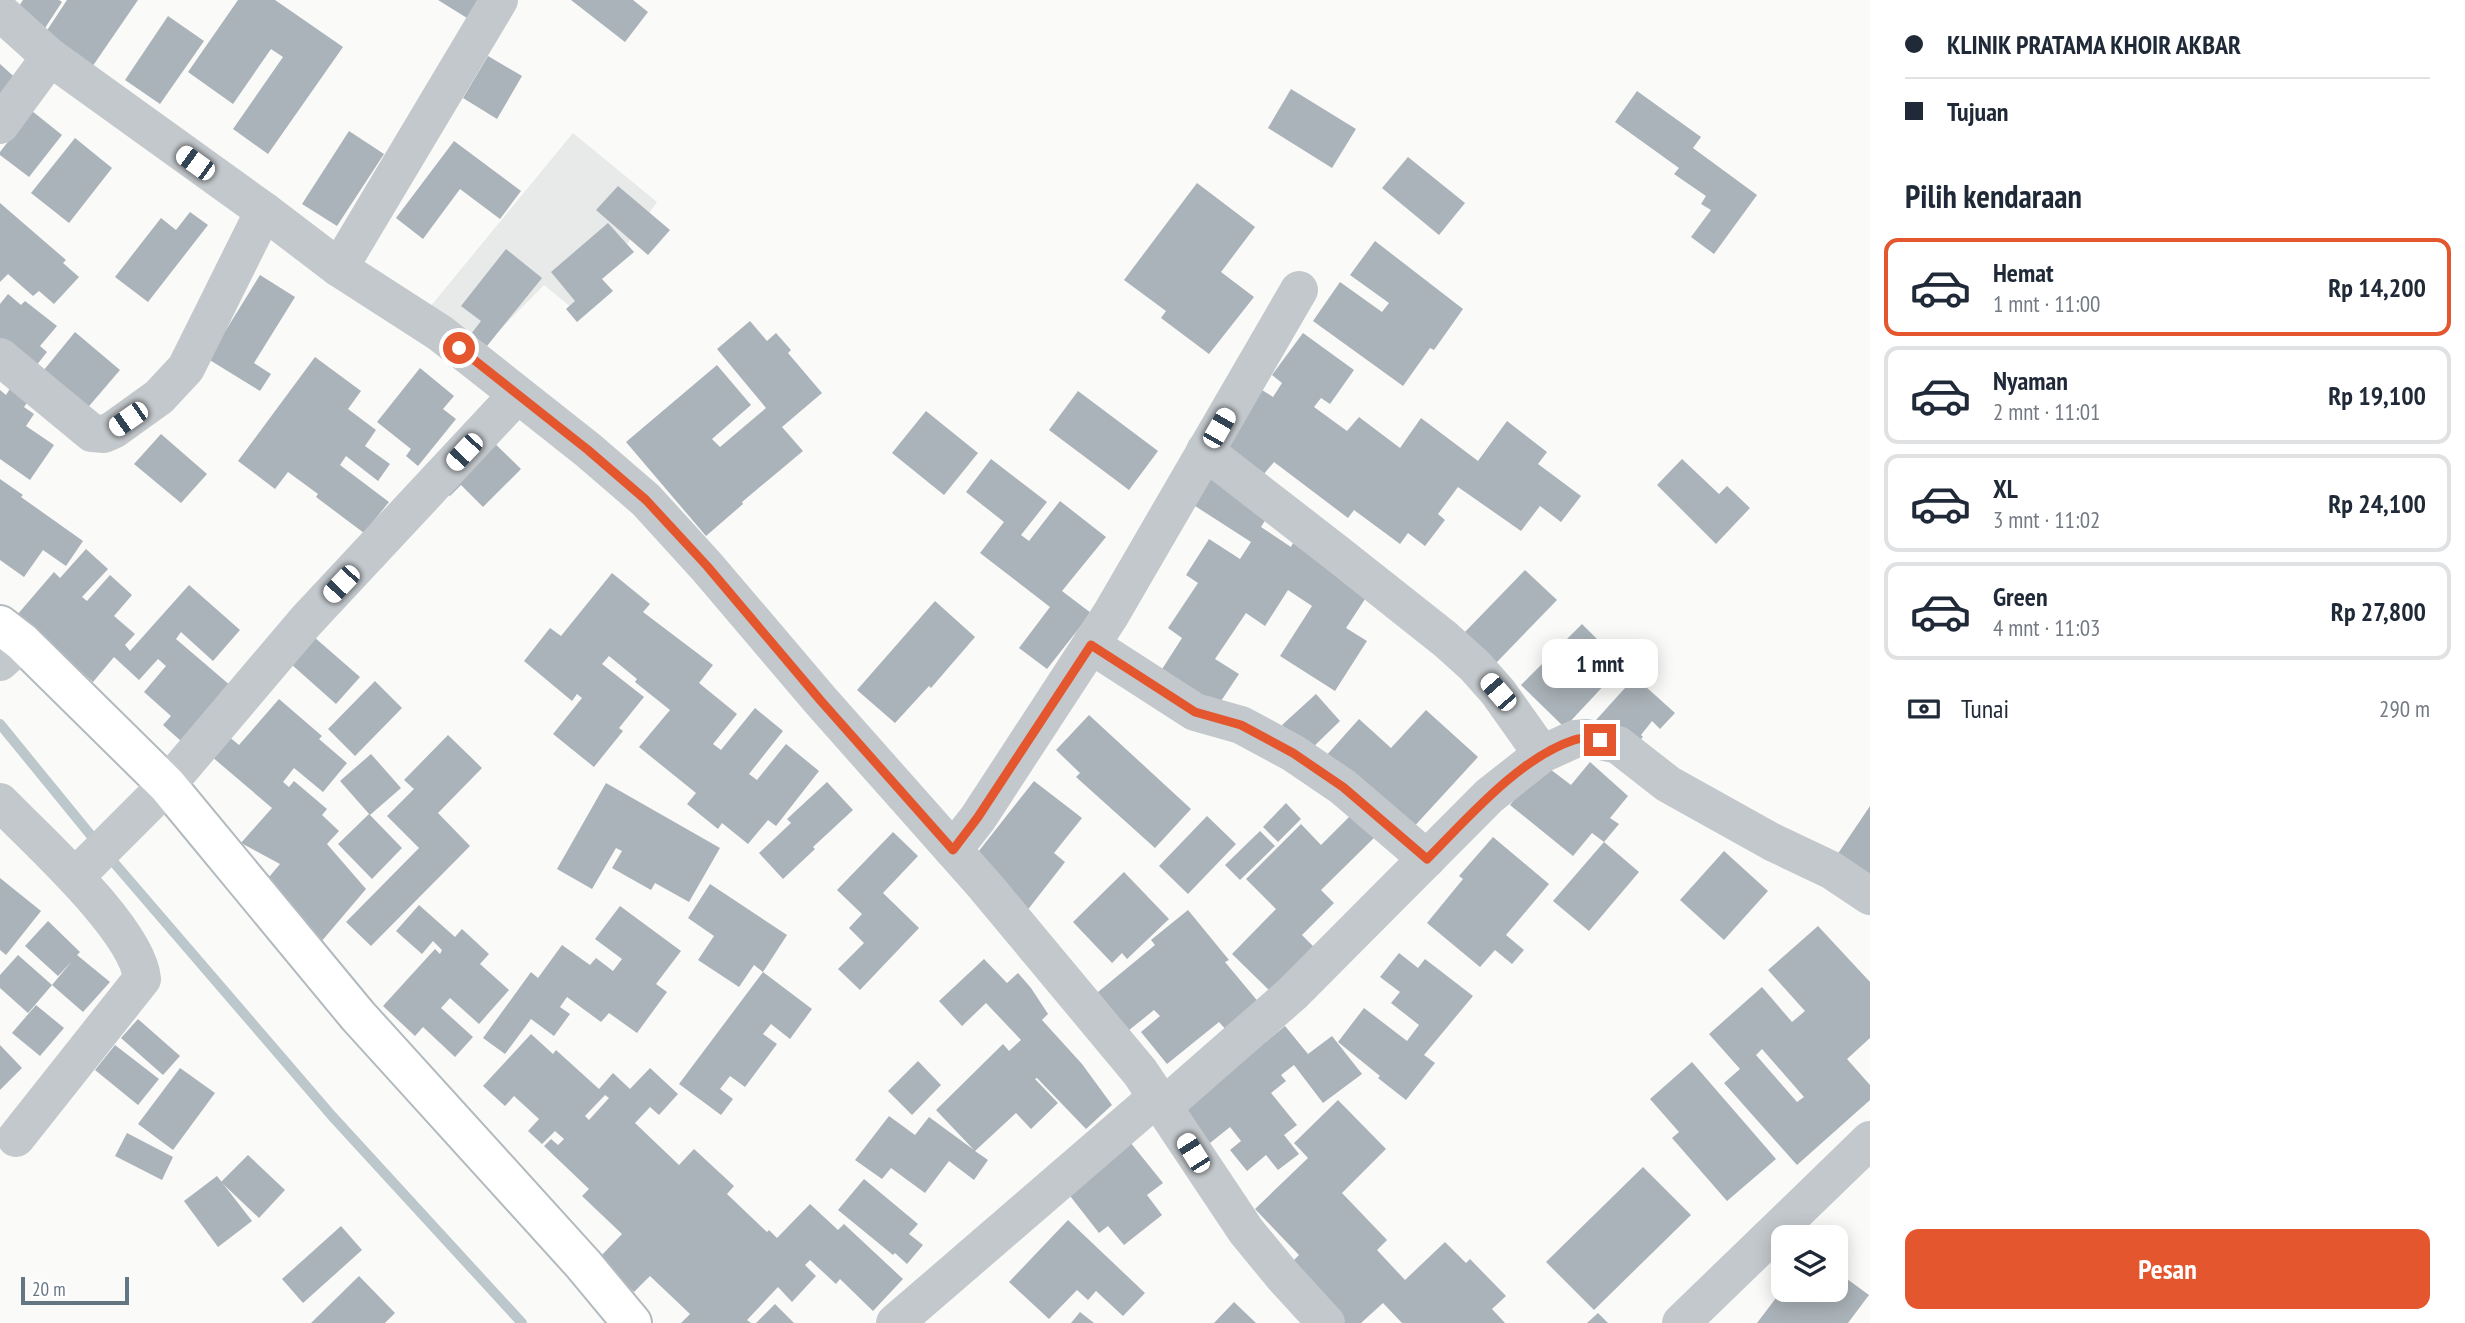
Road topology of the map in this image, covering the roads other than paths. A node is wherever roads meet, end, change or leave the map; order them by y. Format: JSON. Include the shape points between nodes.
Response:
{"nodes":[{"id":1,"x":499,"y":0,"type":"edge"},
{"id":2,"x":0,"y":12,"type":"edge"},
{"id":3,"x":50,"y":57,"type":"junction"},
{"id":4,"x":0,"y":125,"type":"edge"},
{"id":5,"x":264,"y":211,"type":"junction"},
{"id":6,"x":338,"y":268,"type":"junction"},
{"id":7,"x":1299,"y":290,"type":"dead end"},
{"id":8,"x":0,"y":357,"type":"edge"},
{"id":9,"x":517,"y":395,"type":"junction"},
{"id":10,"x":1205,"y":451,"type":"junction"},
{"id":11,"x":7,"y":643,"type":"edge"},
{"id":12,"x":1091,"y":645,"type":"junction"},
{"id":13,"x":1542,"y":754,"type":"junction"},
{"id":14,"x":166,"y":785,"type":"junction"},
{"id":15,"x":0,"y":802,"type":"edge"},
{"id":16,"x":953,"y":850,"type":"junction"},
{"id":17,"x":1427,"y":859,"type":"junction"},
{"id":18,"x":83,"y":868,"type":"junction"},
{"id":19,"x":1870,"y":896,"type":"edge"},
{"id":20,"x":1160,"y":1102,"type":"junction"},
{"id":21,"x":16,"y":1138,"type":"dead end"},
{"id":22,"x":1870,"y":1140,"type":"edge"},
{"id":23,"x":632,"y":1323,"type":"edge"},
{"id":24,"x":895,"y":1323,"type":"edge"},
{"id":25,"x":1326,"y":1323,"type":"edge"},
{"id":26,"x":1681,"y":1323,"type":"edge"}],
"edges":[{"from":1,"to":6,"type":"street"},
{"from":2,"to":3,"type":"street"},
{"from":3,"to":4,"type":"street"},
{"from":3,"to":5,"type":"street"},
{"from":5,"to":6,"type":"street"},
{"from":5,"to":8,"type":"street","via":[[186,368],[159,397],[109,433],[92,433]]},
{"from":6,"to":9,"type":"street","via":[[440,333]]},
{"from":7,"to":10,"type":"street"},
{"from":9,"to":14,"type":"street","via":[[306,621]]},
{"from":9,"to":16,"type":"street","via":[[646,500]]},
{"from":10,"to":12,"type":"street"},
{"from":10,"to":13,"type":"street","via":[[1475,666]]},
{"from":11,"to":14,"type":"main road"},
{"from":12,"to":16,"type":"street"},
{"from":12,"to":17,"type":"street","via":[[1195,712],[1241,725],[1293,753],[1343,787]]},
{"from":13,"to":17,"type":"street","via":[[1489,796]]},
{"from":13,"to":19,"type":"street","via":[[1575,739],[1618,746],[1668,784],[1831,870]]},
{"from":14,"to":18,"type":"street"},
{"from":14,"to":23,"type":"main road","via":[[358,1016]]},
{"from":15,"to":18,"type":"street"},
{"from":16,"to":20,"type":"street","via":[[1140,1072]]},
{"from":17,"to":20,"type":"street","via":[[1293,994]]},
{"from":18,"to":21,"type":"street","via":[[89,892],[127,942],[142,979]]},
{"from":20,"to":24,"type":"street"},
{"from":20,"to":25,"type":"street","via":[[1247,1231]]},
{"from":22,"to":26,"type":"street"}]}
